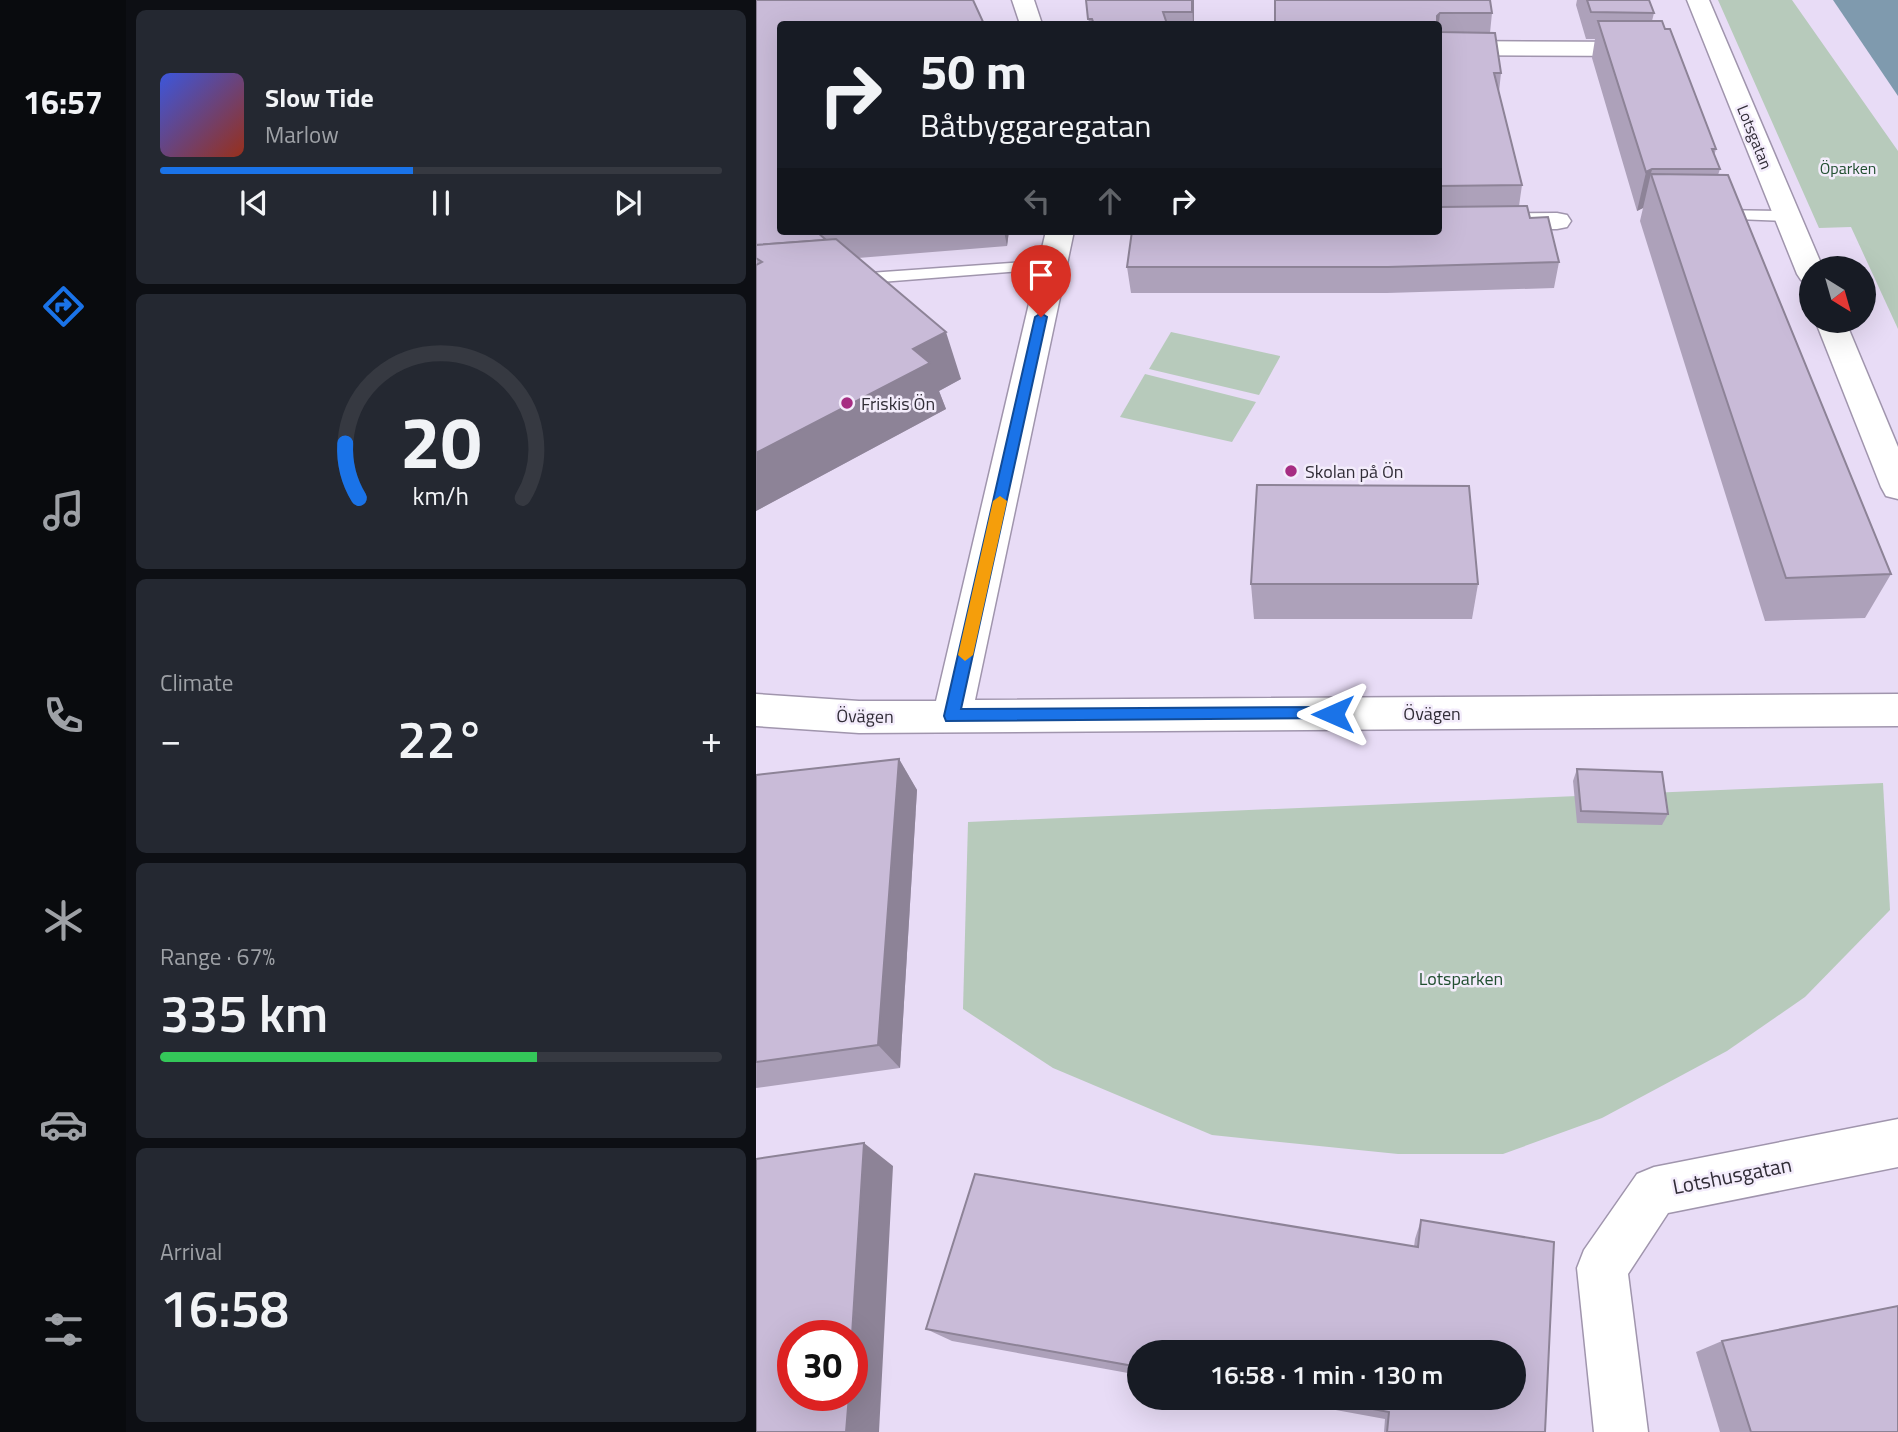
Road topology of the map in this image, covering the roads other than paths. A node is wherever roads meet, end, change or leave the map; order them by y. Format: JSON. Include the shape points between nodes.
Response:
{"nodes":[{"id":1,"x":1023,"y":0,"type":"edge"},
{"id":2,"x":1698,"y":0,"type":"edge"},
{"id":3,"x":1030,"y":21,"type":"edge"},
{"id":4,"x":1442,"y":48,"type":"edge"},
{"id":5,"x":1652,"y":49,"type":"edge"},
{"id":6,"x":1695,"y":215,"type":"edge"},
{"id":7,"x":1788,"y":216,"type":"junction"},
{"id":8,"x":1557,"y":220,"type":"dead end"},
{"id":9,"x":1442,"y":222,"type":"edge"},
{"id":10,"x":1059,"y":235,"type":"edge"},
{"id":11,"x":1804,"y":256,"type":"edge"},
{"id":12,"x":1052,"y":265,"type":"junction"},
{"id":13,"x":832,"y":281,"type":"edge"},
{"id":14,"x":1835,"y":333,"type":"edge"},
{"id":15,"x":1898,"y":487,"type":"edge"},
{"id":16,"x":756,"y":710,"type":"edge"},
{"id":17,"x":1898,"y":710,"type":"edge"},
{"id":18,"x":952,"y":716,"type":"junction"},
{"id":19,"x":1898,"y":1143,"type":"edge"},
{"id":20,"x":1621,"y":1432,"type":"edge"}],
"edges":[{"from":1,"to":3,"type":"street"},
{"from":2,"to":7,"type":"street","name":"Lotsgatan"},
{"from":4,"to":5,"type":"street"},
{"from":6,"to":7,"type":"lane"},
{"from":7,"to":11,"type":"street","name":"Lotsgatan"},
{"from":8,"to":9,"type":"street"},
{"from":10,"to":12,"type":"street"},
{"from":12,"to":13,"type":"lane"},
{"from":12,"to":18,"type":"street"},
{"from":14,"to":15,"type":"street"},
{"from":16,"to":18,"type":"street","name":"Övägen","via":[[859,718]]},
{"from":17,"to":18,"type":"street","name":"Övägen"},
{"from":19,"to":20,"type":"street","name":"Lotshusgatan","via":[[1654,1191],[1602,1268]]}]}
